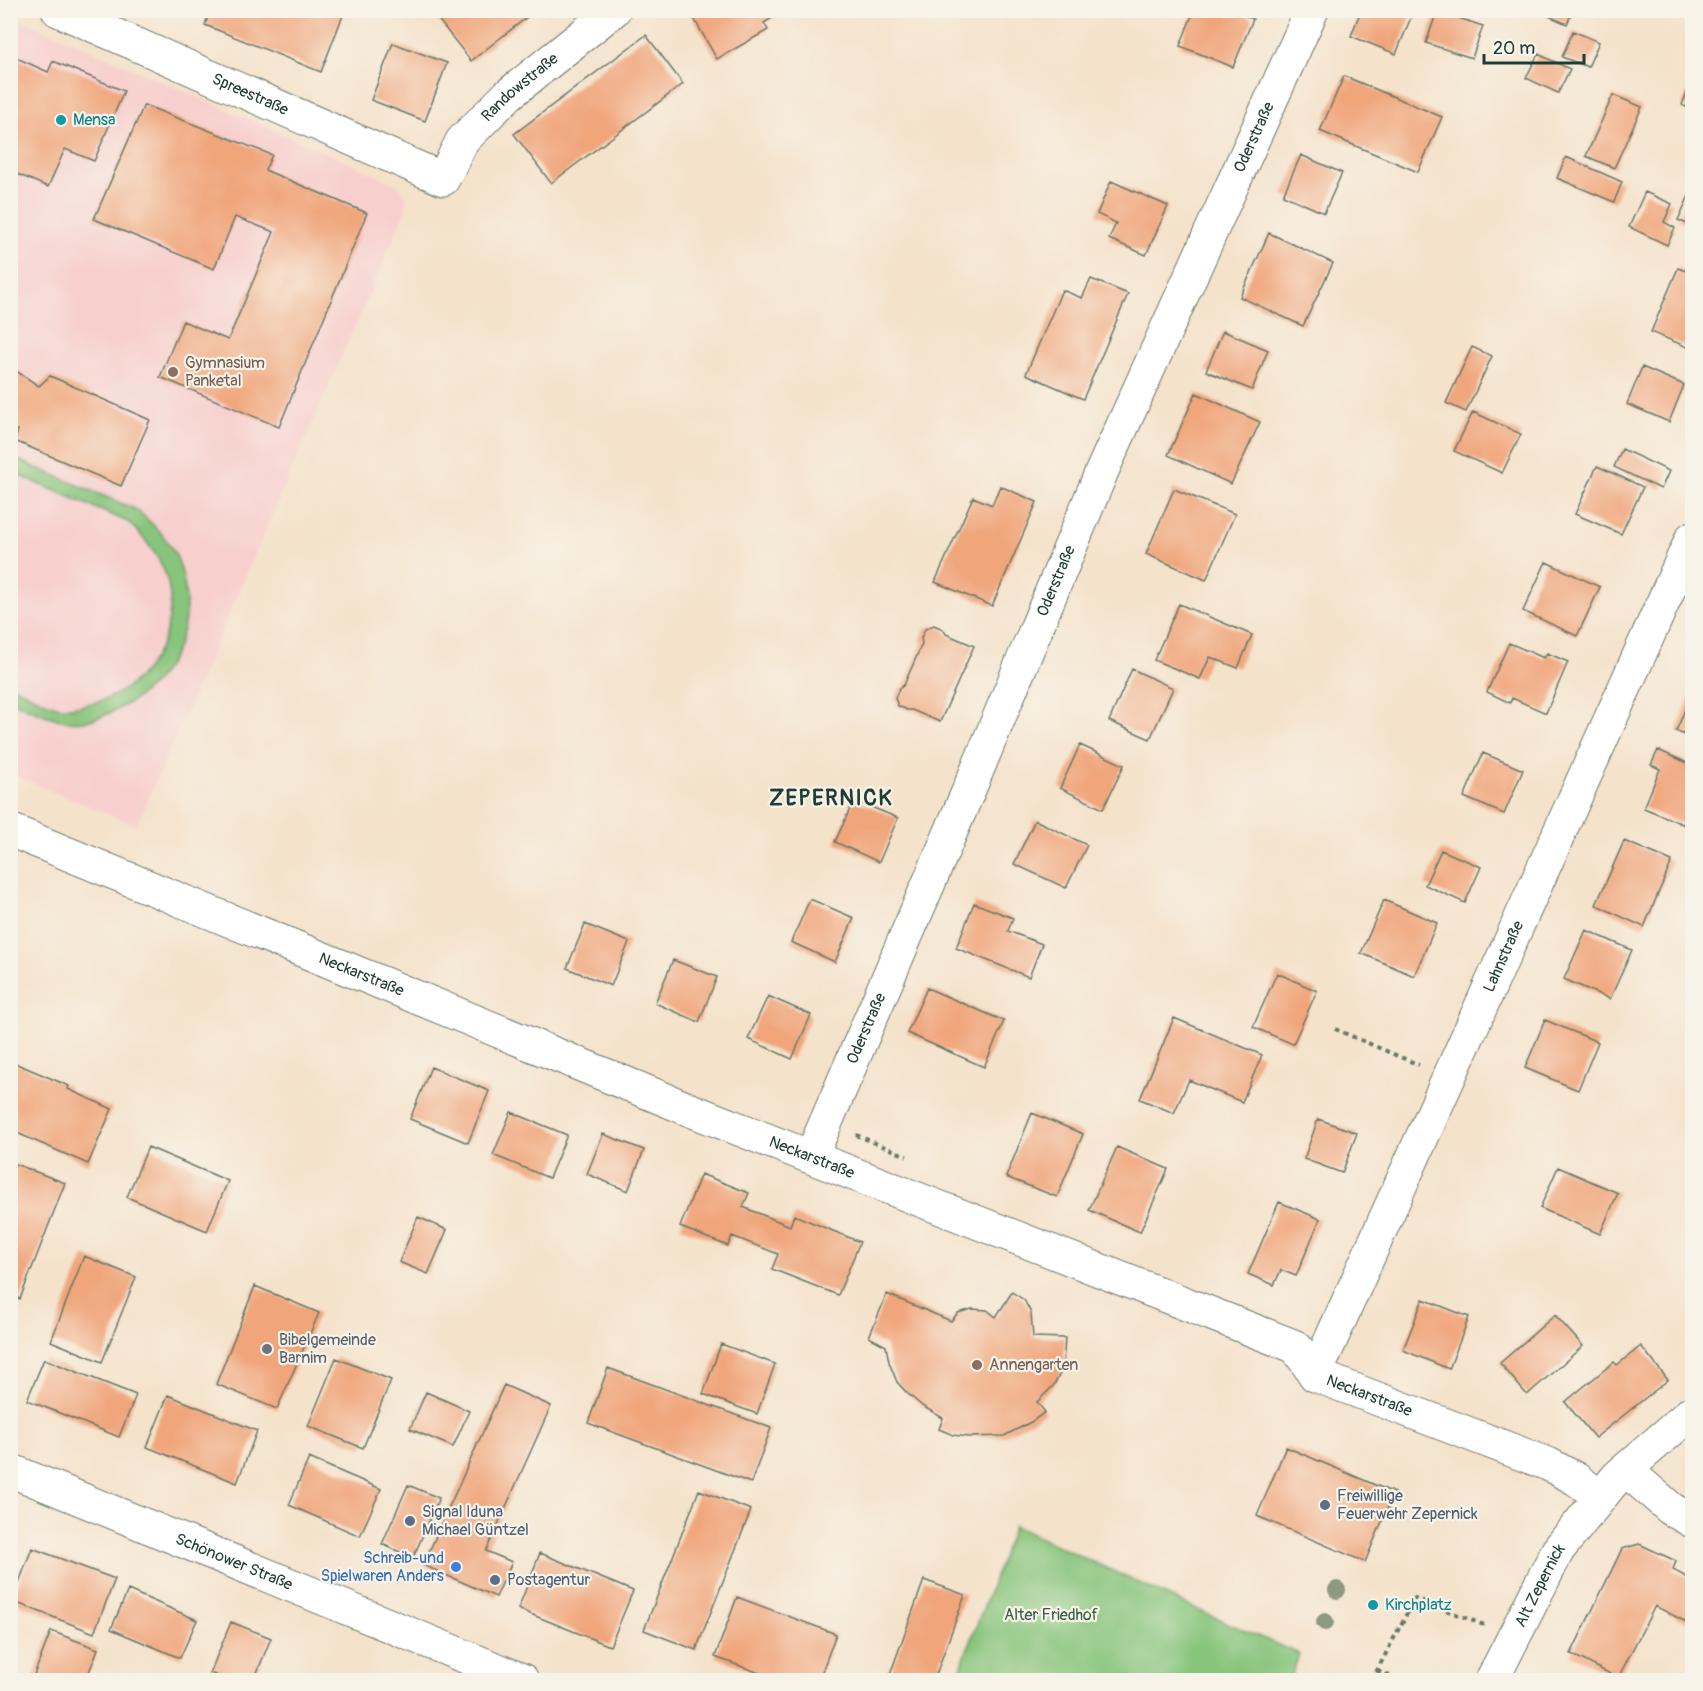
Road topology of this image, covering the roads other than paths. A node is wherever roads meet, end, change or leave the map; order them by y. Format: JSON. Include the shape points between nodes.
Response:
{"nodes":[{"id":1,"x":58,"y":10,"type":"edge"},
{"id":2,"x":614,"y":10,"type":"edge"},
{"id":3,"x":1312,"y":10,"type":"edge"},
{"id":4,"x":443,"y":179,"type":"joint"},
{"id":5,"x":1692,"y":538,"type":"edge"},
{"id":6,"x":10,"y":830,"type":"edge"},
{"id":7,"x":811,"y":1157,"type":"junction"},
{"id":8,"x":1315,"y":1375,"type":"junction"},
{"id":9,"x":1692,"y":1412,"type":"edge"},
{"id":10,"x":10,"y":1470,"type":"edge"},
{"id":11,"x":1626,"y":1470,"type":"junction"},
{"id":12,"x":1599,"y":1497,"type":"junction"},
{"id":13,"x":1692,"y":1521,"type":"edge"},
{"id":14,"x":522,"y":1680,"type":"edge"},
{"id":15,"x":1492,"y":1680,"type":"edge"}],
"edges":[{"from":1,"to":4,"type":"street","name":"Spreestraße"},
{"from":2,"to":4,"type":"street","name":"Randowstraße","via":[[508,94],[462,141]]},
{"from":3,"to":7,"type":"street","name":"Oderstraße","via":[[1101,471]]},
{"from":5,"to":8,"type":"street","name":"Lahnstraße"},
{"from":6,"to":7,"type":"street","name":"Neckarstraße"},
{"from":7,"to":8,"type":"street","name":"Neckarstraße","via":[[1296,1347]]},
{"from":8,"to":12,"type":"street","name":"Neckarstraße","via":[[1548,1464]]},
{"from":9,"to":11,"type":"street","name":"Alt Zepernick"},
{"from":10,"to":14,"type":"street","name":"Schönower Straße"},
{"from":11,"to":12,"type":"street","name":"Alt Zepernick"},
{"from":11,"to":13,"type":"street","via":[[1665,1504]]},
{"from":12,"to":15,"type":"street","name":"Alt Zepernick","via":[[1558,1550]]}]}
